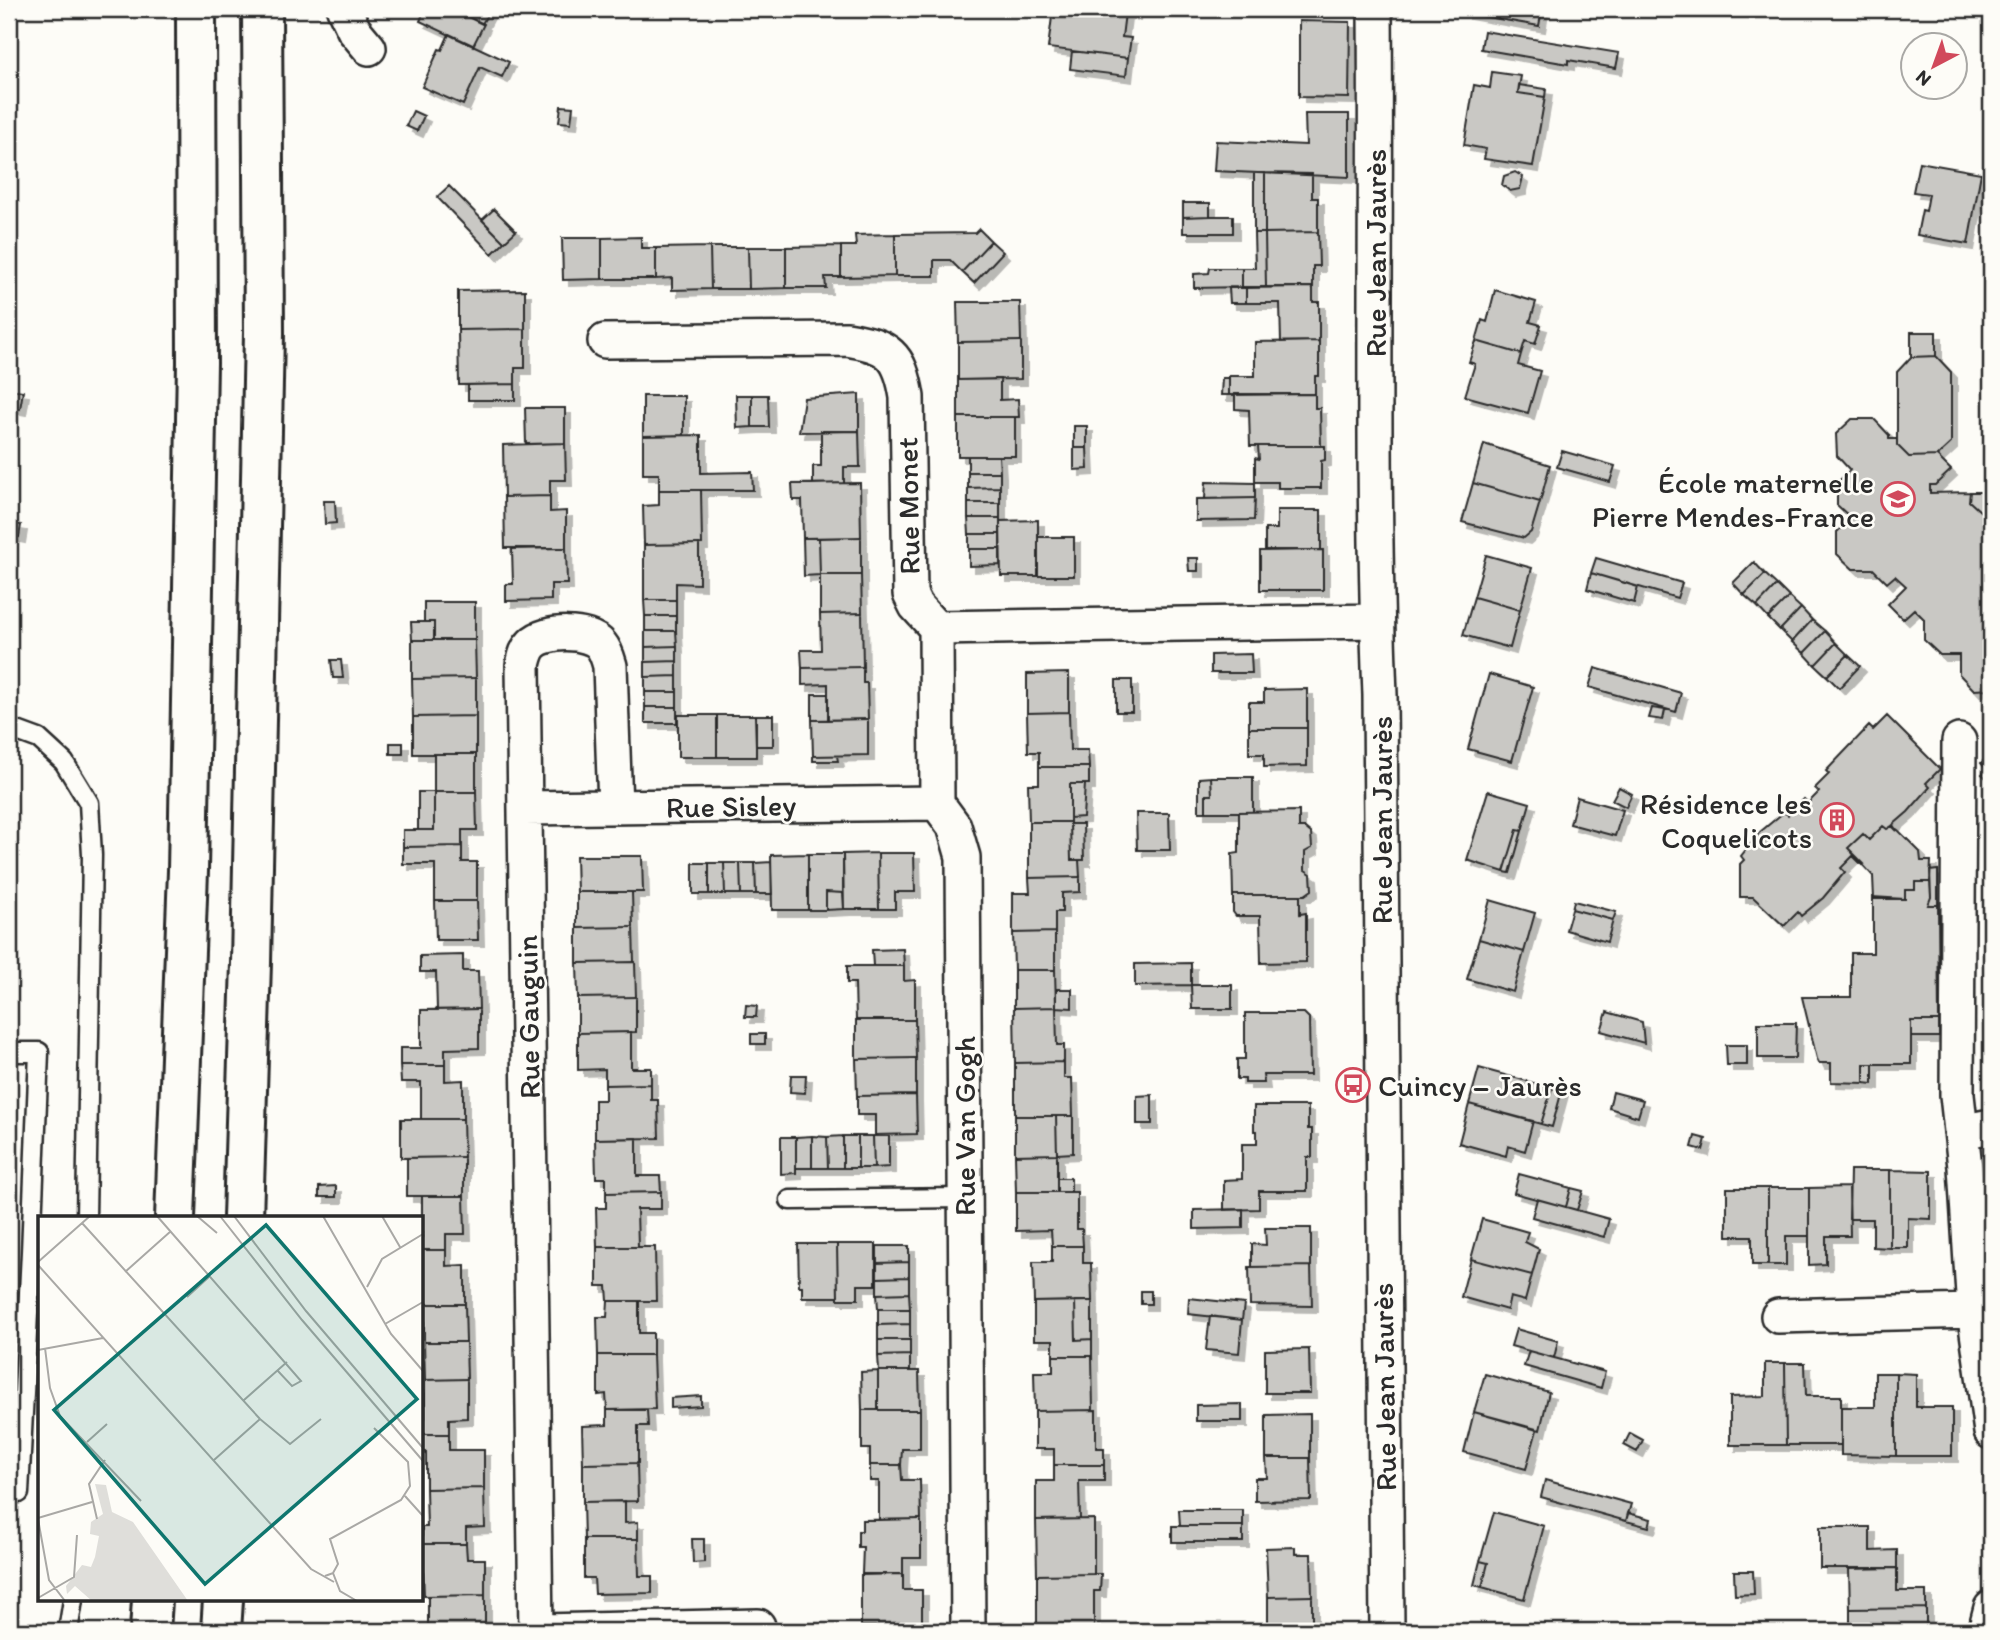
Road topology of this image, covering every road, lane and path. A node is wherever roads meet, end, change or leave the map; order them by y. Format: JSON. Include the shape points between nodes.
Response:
{"nodes":[{"id":1,"x":196,"y":9,"type":"edge"},
{"id":2,"x":262,"y":9,"type":"edge"},
{"id":3,"x":344,"y":9,"type":"edge"},
{"id":4,"x":1375,"y":9,"type":"edge"},
{"id":5,"x":369,"y":48,"type":"dead end"},
{"id":6,"x":605,"y":341,"type":"dead end"},
{"id":7,"x":1377,"y":621,"type":"junction"},
{"id":8,"x":936,"y":628,"type":"junction"},
{"id":9,"x":9,"y":728,"type":"edge"},
{"id":10,"x":1959,"y":741,"type":"dead end"},
{"id":11,"x":937,"y":803,"type":"junction"},
{"id":12,"x":615,"y":807,"type":"junction"},
{"id":13,"x":525,"y":808,"type":"junction"},
{"id":14,"x":9,"y":1052,"type":"edge"},
{"id":15,"x":1976,"y":1129,"type":"edge"},
{"id":16,"x":964,"y":1198,"type":"junction"},
{"id":17,"x":790,"y":1200,"type":"dead end"},
{"id":18,"x":86,"y":1216,"type":"edge"},
{"id":19,"x":175,"y":1216,"type":"edge"},
{"id":20,"x":243,"y":1216,"type":"edge"},
{"id":21,"x":35,"y":1252,"type":"edge"},
{"id":22,"x":1974,"y":1311,"type":"junction"},
{"id":23,"x":1778,"y":1316,"type":"dead end"},
{"id":24,"x":1991,"y":1432,"type":"edge"},
{"id":25,"x":19,"y":1493,"type":"dead end"},
{"id":26,"x":73,"y":1602,"type":"edge"},
{"id":27,"x":152,"y":1602,"type":"edge"},
{"id":28,"x":223,"y":1602,"type":"edge"},
{"id":29,"x":1991,"y":1608,"type":"edge"},
{"id":30,"x":758,"y":1626,"type":"dead end"},
{"id":31,"x":68,"y":1631,"type":"edge"},
{"id":32,"x":150,"y":1631,"type":"edge"},
{"id":33,"x":221,"y":1631,"type":"edge"},
{"id":34,"x":536,"y":1631,"type":"edge"},
{"id":35,"x":542,"y":1631,"type":"edge"},
{"id":36,"x":968,"y":1631,"type":"edge"},
{"id":37,"x":1387,"y":1631,"type":"edge"},
{"id":38,"x":1985,"y":1631,"type":"edge"}],
"edges":[{"from":1,"to":19,"type":"highway","via":[[197,377],[187,926]]},
{"from":2,"to":20,"type":"highway","via":[[264,333]]},
{"from":3,"to":5,"type":"street"},
{"from":4,"to":7,"type":"street","name":"Rue Jean Jaurès"},
{"from":6,"to":8,"type":"street","name":"Rue Monet","via":[[847,339],[876,344],[891,355],[902,371],[907,397],[910,594]]},
{"from":7,"to":8,"type":"street"},
{"from":7,"to":37,"type":"street","name":"Rue Jean Jaurès"},
{"from":8,"to":11,"type":"street"},
{"from":9,"to":18,"type":"lane","via":[[39,740],[64,762],[89,803]]},
{"from":10,"to":15,"type":"street","via":[[1957,1095]]},
{"from":11,"to":12,"type":"street","name":"Rue Sisley"},
{"from":11,"to":16,"type":"street","name":"Rue Van Gogh","via":[[954,826],[963,857]]},
{"from":12,"to":13,"type":"street","name":"Rue Sisley"},
{"from":12,"to":13,"type":"street","name":"Rue Gauguin","via":[[610,666],[600,644],[578,634],[539,639],[525,654]]},
{"from":13,"to":34,"type":"street","name":"Rue Gauguin"},
{"from":14,"to":21,"type":"lane","via":[[39,1052]]},
{"from":15,"to":22,"type":"street","via":[[1965,1167]]},
{"from":16,"to":17,"type":"lane"},
{"from":16,"to":36,"type":"street","name":"Rue Van Gogh"},
{"from":21,"to":25,"type":"lane"},
{"from":22,"to":23,"type":"street"},
{"from":22,"to":24,"type":"street"},
{"from":26,"to":31,"type":"lane"},
{"from":27,"to":32,"type":"highway"},
{"from":28,"to":33,"type":"highway"},
{"from":29,"to":38,"type":"street"},
{"from":30,"to":35,"type":"street"}]}
